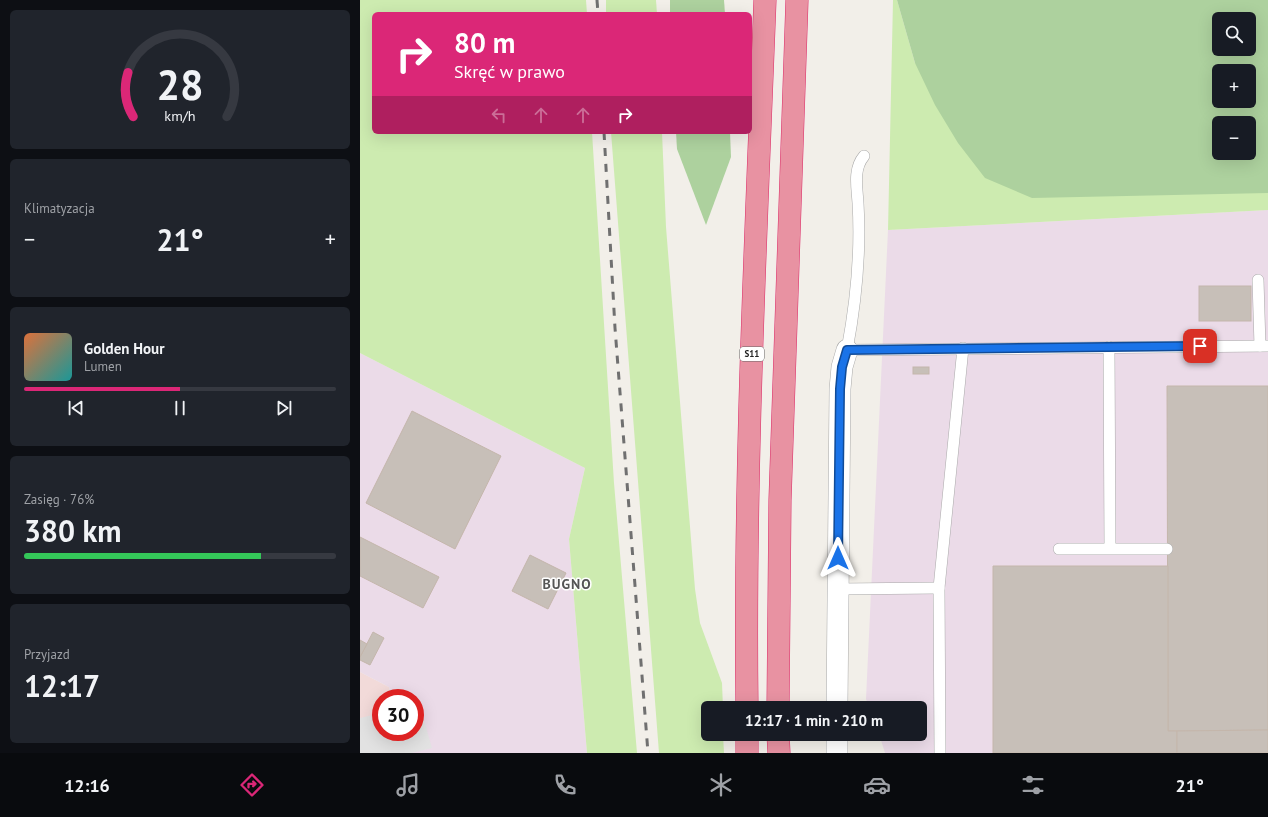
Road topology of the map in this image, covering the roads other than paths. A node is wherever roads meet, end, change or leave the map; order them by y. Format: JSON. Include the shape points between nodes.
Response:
{"nodes":[{"id":1,"x":765,"y":0,"type":"edge"},
{"id":2,"x":797,"y":0,"type":"edge"},
{"id":3,"x":864,"y":156,"type":"dead end"},
{"id":4,"x":1258,"y":280,"type":"dead end"},
{"id":5,"x":1264,"y":346,"type":"edge"},
{"id":6,"x":1109,"y":347,"type":"junction"},
{"id":7,"x":963,"y":348,"type":"junction"},
{"id":8,"x":847,"y":350,"type":"junction"},
{"id":9,"x":1110,"y":548,"type":"junction"},
{"id":10,"x":1167,"y":548,"type":"dead end"},
{"id":11,"x":1059,"y":549,"type":"dead end"},
{"id":12,"x":939,"y":588,"type":"junction"},
{"id":13,"x":838,"y":589,"type":"junction"},
{"id":14,"x":747,"y":701,"type":"edge"},
{"id":15,"x":778,"y":701,"type":"edge"},
{"id":16,"x":837,"y":701,"type":"edge"},
{"id":17,"x":747,"y":741,"type":"edge"},
{"id":18,"x":778,"y":741,"type":"edge"},
{"id":19,"x":837,"y":741,"type":"edge"},
{"id":20,"x":747,"y":753,"type":"edge"},
{"id":21,"x":779,"y":753,"type":"edge"},
{"id":22,"x":836,"y":753,"type":"edge"},
{"id":23,"x":940,"y":753,"type":"edge"}],
"edges":[{"from":1,"to":14,"type":"highway","number":"S11","via":[[754,302],[746,631]]},
{"from":2,"to":15,"type":"highway","via":[[780,492]]},
{"from":3,"to":8,"type":"lane","via":[[857,168],[859,212],[855,305]]},
{"from":4,"to":5,"type":"lane"},
{"from":5,"to":6,"type":"lane"},
{"from":6,"to":7,"type":"lane"},
{"from":6,"to":9,"type":"lane"},
{"from":7,"to":8,"type":"lane"},
{"from":7,"to":12,"type":"lane"},
{"from":8,"to":13,"type":"street","via":[[840,389]]},
{"from":9,"to":10,"type":"lane"},
{"from":9,"to":11,"type":"lane"},
{"from":12,"to":13,"type":"lane"},
{"from":12,"to":23,"type":"lane"},
{"from":13,"to":16,"type":"street"},
{"from":17,"to":20,"type":"highway"},
{"from":18,"to":21,"type":"highway"},
{"from":19,"to":22,"type":"street"}]}
